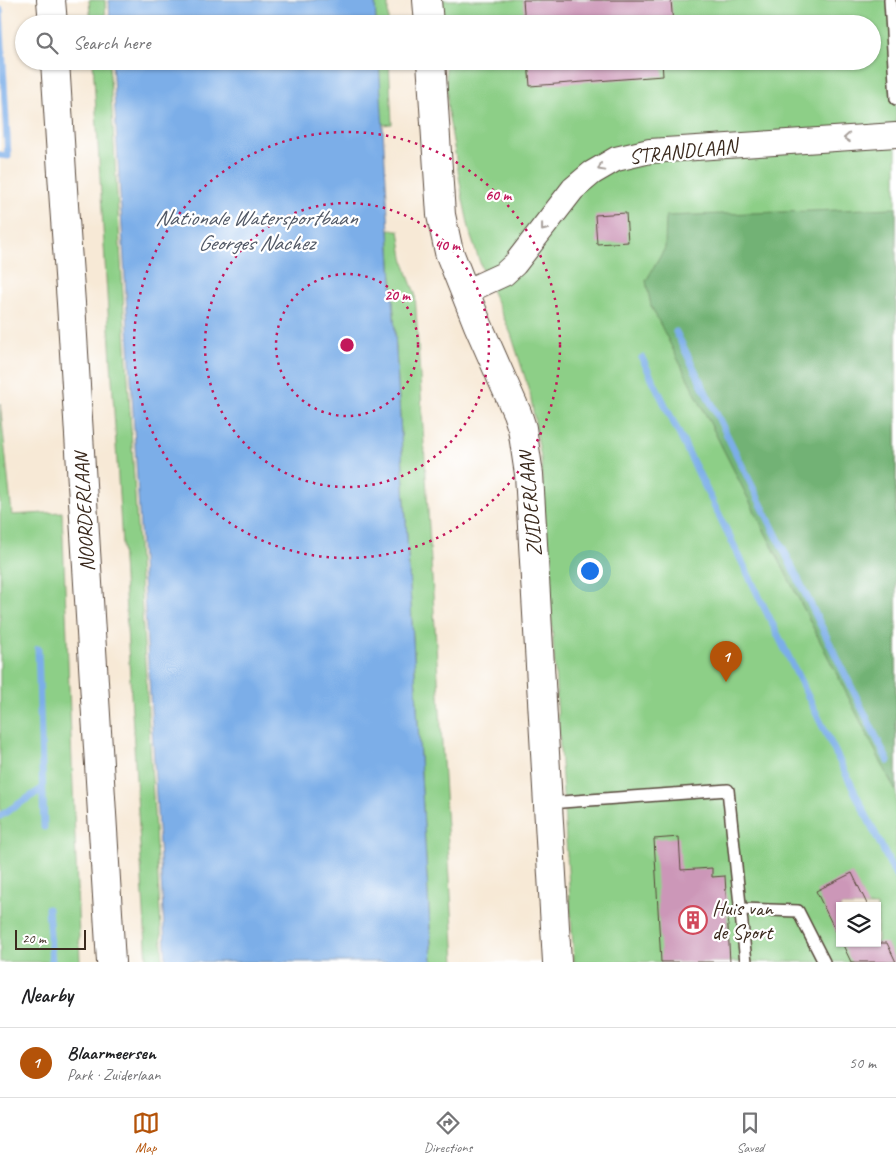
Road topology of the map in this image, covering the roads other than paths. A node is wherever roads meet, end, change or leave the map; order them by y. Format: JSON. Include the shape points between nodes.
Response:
{"nodes":[{"id":1,"x":51,"y":0,"type":"edge"},
{"id":2,"x":427,"y":0,"type":"edge"},
{"id":3,"x":890,"y":0,"type":"edge"},
{"id":4,"x":52,"y":15,"type":"edge"},
{"id":5,"x":428,"y":15,"type":"edge"},
{"id":6,"x":56,"y":70,"type":"edge"},
{"id":7,"x":432,"y":70,"type":"edge"},
{"id":8,"x":896,"y":99,"type":"edge"},
{"id":9,"x":896,"y":135,"type":"edge"},
{"id":10,"x":465,"y":292,"type":"junction"},
{"id":11,"x":548,"y":803,"type":"junction"},
{"id":12,"x":741,"y":909,"type":"junction"},
{"id":13,"x":111,"y":962,"type":"edge"},
{"id":14,"x":557,"y":962,"type":"edge"},
{"id":15,"x":746,"y":962,"type":"edge"},
{"id":16,"x":824,"y":962,"type":"edge"}],
"edges":[{"from":1,"to":4,"type":"street"},
{"from":2,"to":5,"type":"street"},
{"from":3,"to":8,"type":"lane"},
{"from":6,"to":13,"type":"street","name":"NOORDERLAAN"},
{"from":7,"to":10,"type":"street","name":"ZUIDERLAAN","via":[[441,214],[449,252]]},
{"from":9,"to":10,"type":"street","name":"STRANDLAAN","one_way":true,"via":[[650,151],[616,160],[592,173],[574,190],[504,274]]},
{"from":10,"to":11,"type":"street","name":"ZUIDERLAAN","via":[[522,428],[530,483]]},
{"from":11,"to":12,"type":"lane","via":[[728,790]]},
{"from":11,"to":14,"type":"street","name":"ZUIDERLAAN"},
{"from":12,"to":15,"type":"lane"},
{"from":12,"to":16,"type":"lane","via":[[798,911]]}]}
